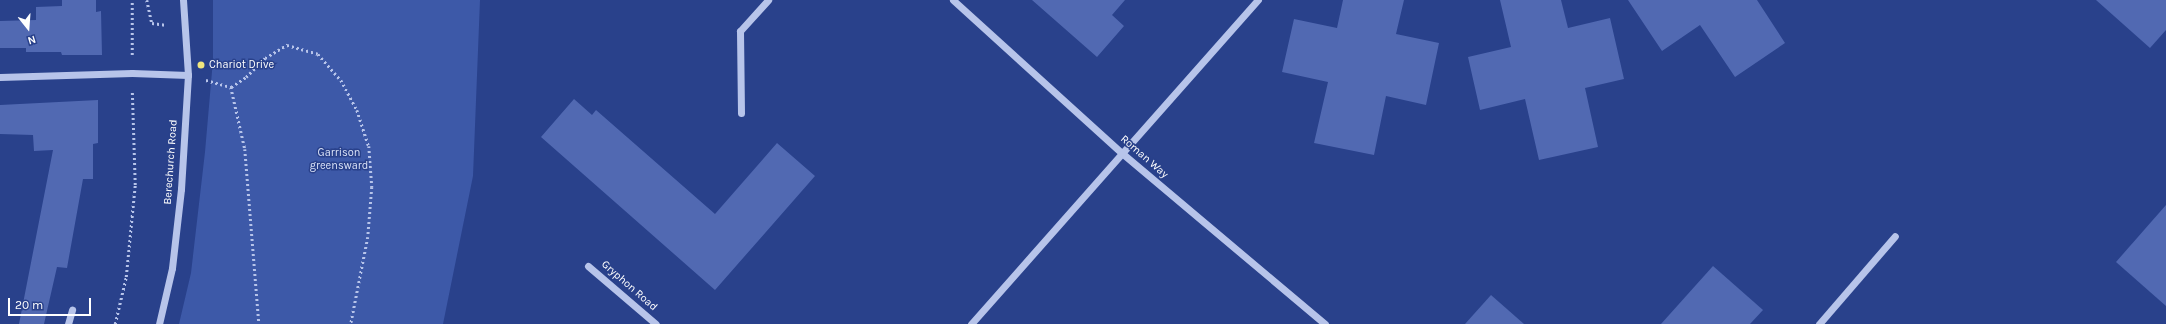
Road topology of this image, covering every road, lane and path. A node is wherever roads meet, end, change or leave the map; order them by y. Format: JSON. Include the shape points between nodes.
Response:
{"nodes":[{"id":1,"x":132,"y":0,"type":"edge"},
{"id":2,"x":147,"y":0,"type":"edge"},
{"id":3,"x":183,"y":0,"type":"edge"},
{"id":4,"x":768,"y":0,"type":"edge"},
{"id":5,"x":953,"y":0,"type":"edge"},
{"id":6,"x":1258,"y":0,"type":"edge"},
{"id":7,"x":183,"y":27,"type":"junction"},
{"id":8,"x":132,"y":73,"type":"junction"},
{"id":9,"x":188,"y":75,"type":"junction"},
{"id":10,"x":0,"y":77,"type":"edge"},
{"id":11,"x":231,"y":87,"type":"junction"},
{"id":12,"x":741,"y":113,"type":"dead end"},
{"id":13,"x":1123,"y":154,"type":"junction"},
{"id":14,"x":1895,"y":236,"type":"dead end"},
{"id":15,"x":588,"y":266,"type":"dead end"},
{"id":16,"x":72,"y":310,"type":"dead end"},
{"id":17,"x":68,"y":324,"type":"edge"},
{"id":18,"x":115,"y":324,"type":"edge"},
{"id":19,"x":159,"y":324,"type":"edge"},
{"id":20,"x":259,"y":324,"type":"edge"},
{"id":21,"x":351,"y":324,"type":"edge"},
{"id":22,"x":656,"y":324,"type":"edge"},
{"id":23,"x":971,"y":324,"type":"edge"},
{"id":24,"x":1325,"y":324,"type":"edge"},
{"id":25,"x":1819,"y":324,"type":"edge"}],
"edges":[{"from":1,"to":8,"type":"path"},
{"from":2,"to":7,"type":"path","via":[[152,23]]},
{"from":3,"to":7,"type":"street","name":"Berechurch Road"},
{"from":4,"to":12,"type":"street","via":[[740,31]]},
{"from":5,"to":13,"type":"street","name":"Roman Way"},
{"from":6,"to":13,"type":"street"},
{"from":7,"to":9,"type":"street","name":"Berechurch Road"},
{"from":8,"to":9,"type":"street"},
{"from":8,"to":10,"type":"street"},
{"from":8,"to":18,"type":"path","via":[[135,185],[126,277]]},
{"from":9,"to":11,"type":"path"},
{"from":9,"to":19,"type":"street","name":"Berechurch Road","via":[[180,197],[172,268]]},
{"from":11,"to":20,"type":"path","via":[[245,149]]},
{"from":11,"to":21,"type":"path","via":[[246,77],[265,58],[287,45],[318,54],[341,80],[357,110],[369,146],[372,188],[368,237]]},
{"from":13,"to":23,"type":"street"},
{"from":13,"to":24,"type":"street","name":"Roman Way"},
{"from":14,"to":25,"type":"street"},
{"from":15,"to":22,"type":"street","name":"Gryphon Road"},
{"from":16,"to":17,"type":"street"}]}
